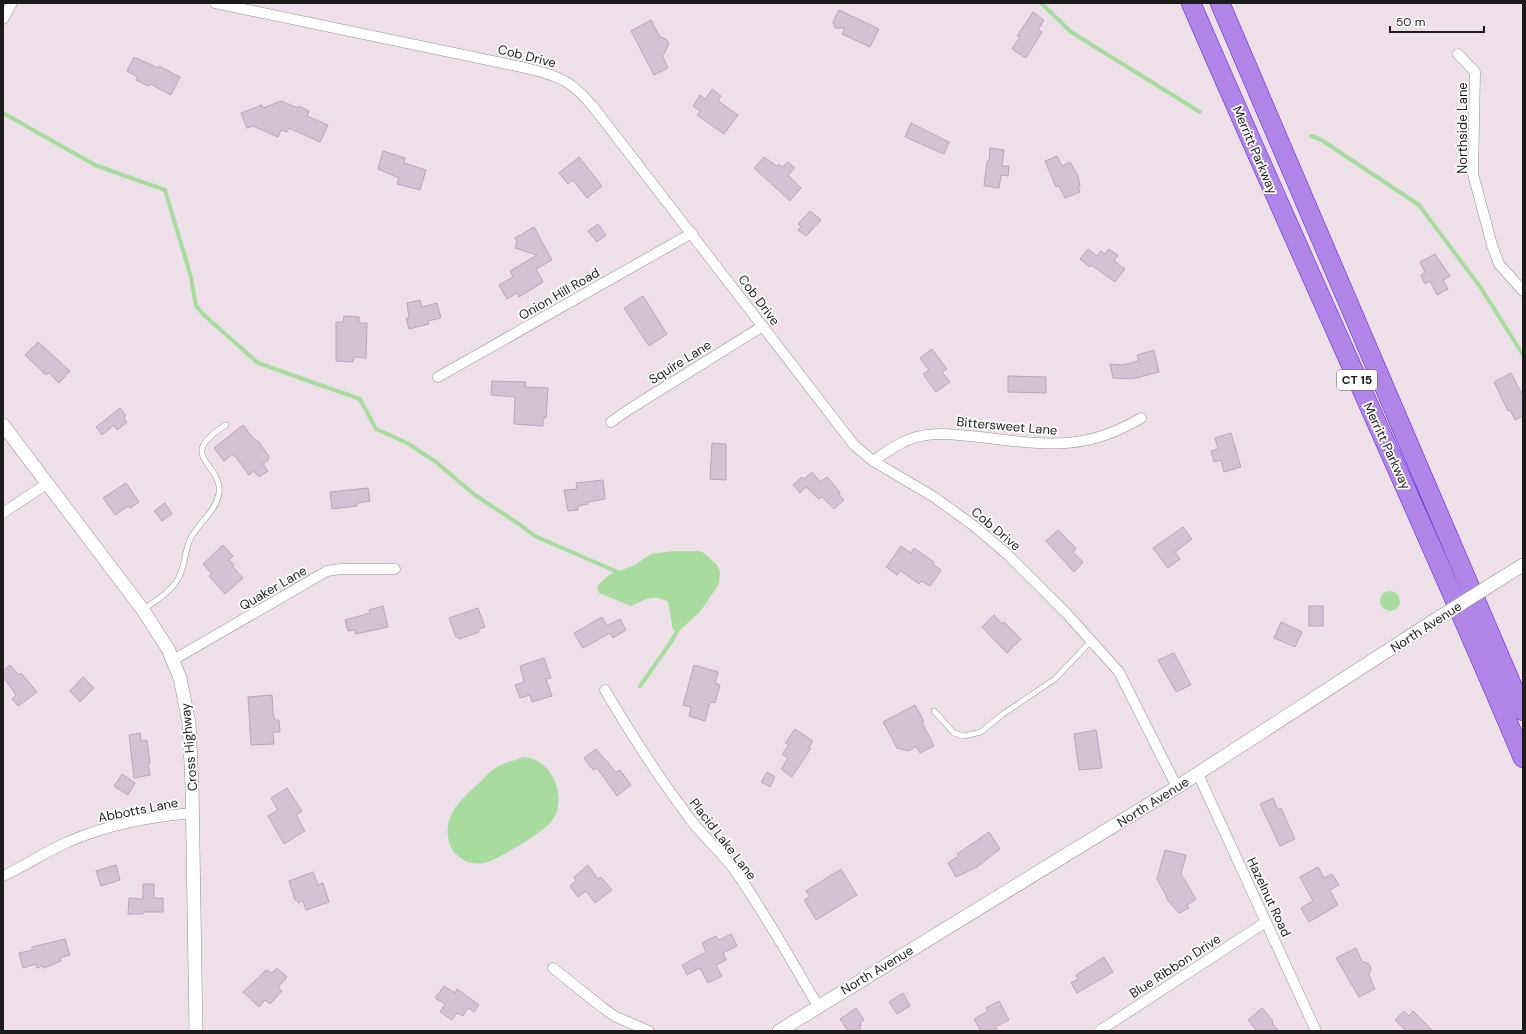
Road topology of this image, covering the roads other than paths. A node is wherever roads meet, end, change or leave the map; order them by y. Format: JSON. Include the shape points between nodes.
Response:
{"nodes":[{"id":1,"x":12,"y":3,"type":"edge"},
{"id":2,"x":214,"y":3,"type":"edge"},
{"id":3,"x":1191,"y":3,"type":"edge"},
{"id":4,"x":1220,"y":3,"type":"edge"},
{"id":5,"x":3,"y":19,"type":"edge"},
{"id":6,"x":1458,"y":54,"type":"dead end"},
{"id":7,"x":692,"y":233,"type":"junction"},
{"id":8,"x":1523,"y":291,"type":"edge"},
{"id":9,"x":762,"y":326,"type":"junction"},
{"id":10,"x":438,"y":377,"type":"dead end"},
{"id":11,"x":1141,"y":418,"type":"dead end"},
{"id":12,"x":611,"y":422,"type":"dead end"},
{"id":13,"x":3,"y":425,"type":"edge"},
{"id":14,"x":226,"y":426,"type":"dead end"},
{"id":15,"x":873,"y":460,"type":"junction"},
{"id":16,"x":48,"y":483,"type":"junction"},
{"id":17,"x":3,"y":513,"type":"edge"},
{"id":18,"x":1523,"y":565,"type":"edge"},
{"id":19,"x":395,"y":569,"type":"dead end"},
{"id":20,"x":143,"y":610,"type":"junction"},
{"id":21,"x":1092,"y":640,"type":"junction"},
{"id":22,"x":173,"y":660,"type":"junction"},
{"id":23,"x":605,"y":690,"type":"dead end"},
{"id":24,"x":934,"y":711,"type":"dead end"},
{"id":25,"x":1523,"y":711,"type":"edge"},
{"id":26,"x":1523,"y":758,"type":"edge"},
{"id":27,"x":1198,"y":774,"type":"junction"},
{"id":28,"x":1177,"y":787,"type":"junction"},
{"id":29,"x":193,"y":813,"type":"junction"},
{"id":30,"x":3,"y":876,"type":"edge"},
{"id":31,"x":1266,"y":922,"type":"junction"},
{"id":32,"x":553,"y":968,"type":"dead end"},
{"id":33,"x":818,"y":1006,"type":"junction"},
{"id":34,"x":196,"y":1031,"type":"edge"},
{"id":35,"x":649,"y":1031,"type":"edge"},
{"id":36,"x":779,"y":1031,"type":"edge"},
{"id":37,"x":1099,"y":1031,"type":"edge"},
{"id":38,"x":1316,"y":1031,"type":"edge"}],
"edges":[{"from":1,"to":5,"type":"street"},
{"from":2,"to":7,"type":"street","name":"Cob Drive","via":[[526,68],[564,80],[586,98]]},
{"from":3,"to":26,"type":"highway","name":"Merritt Parkway","number":"CT 15","via":[[1286,224],[1418,512]]},
{"from":4,"to":25,"type":"highway","name":"Merritt Parkway","number":"CT 15"},
{"from":6,"to":8,"type":"street","name":"Northside Lane","via":[[1475,72],[1474,174],[1492,245],[1499,264]]},
{"from":7,"to":9,"type":"street","name":"Cob Drive"},
{"from":7,"to":10,"type":"street","name":"Onion Hill Road"},
{"from":9,"to":12,"type":"street","name":"Squire Lane"},
{"from":9,"to":15,"type":"street","name":"Cob Drive","via":[[844,434],[862,453]]},
{"from":11,"to":15,"type":"street","name":"Bittersweet Lane","via":[[1085,442],[1067,444],[1042,444],[944,434],[921,436],[903,442]]},
{"from":13,"to":16,"type":"street","name":"Cross Highway"},
{"from":14,"to":20,"type":"lane","via":[[207,439],[202,448],[203,458],[218,482],[216,503],[190,540],[179,577],[174,585]]},
{"from":15,"to":21,"type":"street","name":"Cob Drive","via":[[974,526],[1029,575]]},
{"from":16,"to":17,"type":"street"},
{"from":16,"to":20,"type":"street","name":"Cross Highway"},
{"from":18,"to":27,"type":"street","name":"North Avenue","bridge":true},
{"from":19,"to":22,"type":"street","name":"Quaker Lane","via":[[327,571]]},
{"from":20,"to":22,"type":"street","name":"Cross Highway"},
{"from":21,"to":24,"type":"lane","via":[[1055,679],[981,732],[964,736],[954,733]]},
{"from":21,"to":28,"type":"street","name":"Cob Drive","via":[[1123,679]]},
{"from":22,"to":29,"type":"street","name":"Cross Highway","via":[[184,693],[189,723]]},
{"from":23,"to":33,"type":"street","name":"Placid Lake Lane","via":[[634,739],[671,793],[737,874]]},
{"from":27,"to":28,"type":"street","name":"North Avenue"},
{"from":27,"to":31,"type":"street","name":"Hazelnut Road"},
{"from":28,"to":33,"type":"street","name":"North Avenue"},
{"from":29,"to":30,"type":"street","name":"Abbotts Lane","via":[[107,827],[66,842]]},
{"from":29,"to":34,"type":"street","name":"Cross Highway"},
{"from":31,"to":37,"type":"street","name":"Blue Ribbon Drive"},
{"from":31,"to":38,"type":"street","name":"Hazelnut Road"},
{"from":32,"to":35,"type":"street","via":[[607,1011]]},
{"from":33,"to":36,"type":"street","name":"North Avenue"}]}
